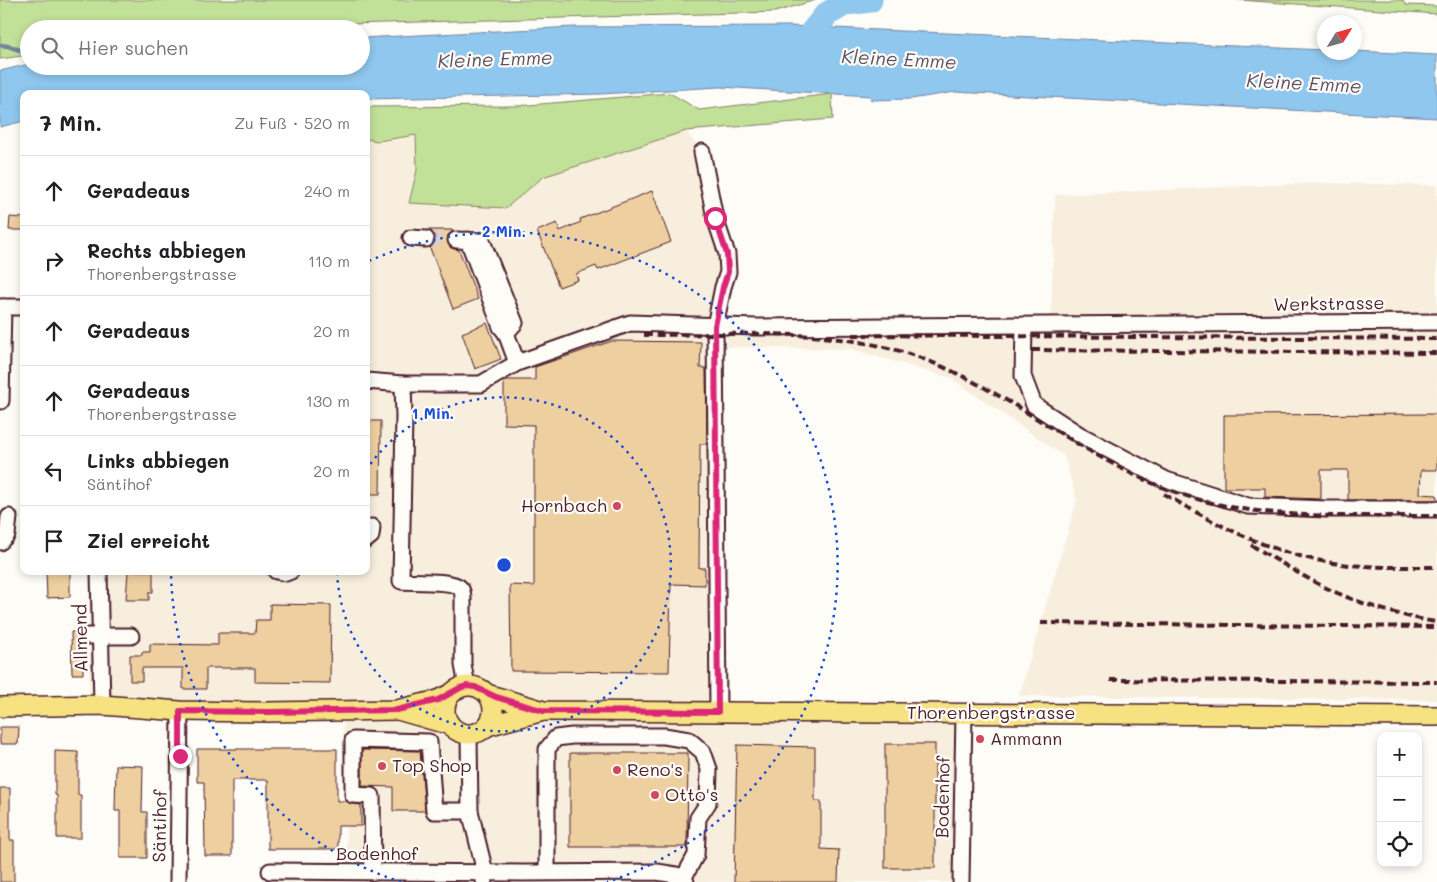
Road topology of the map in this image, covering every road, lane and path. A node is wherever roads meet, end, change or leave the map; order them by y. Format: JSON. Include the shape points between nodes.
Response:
{"nodes":[{"id":1,"x":702,"y":152,"type":"dead end"},
{"id":2,"x":462,"y":240,"type":"dead end"},
{"id":3,"x":2,"y":307,"type":"edge"},
{"id":4,"x":20,"y":307,"type":"edge"},
{"id":5,"x":1437,"y":322,"type":"edge"},
{"id":6,"x":715,"y":326,"type":"junction"},
{"id":7,"x":1024,"y":326,"type":"junction"},
{"id":8,"x":517,"y":363,"type":"junction"},
{"id":9,"x":370,"y":381,"type":"edge"},
{"id":10,"x":403,"y":384,"type":"junction"},
{"id":11,"x":1,"y":401,"type":"edge"},
{"id":12,"x":1437,"y":509,"type":"edge"},
{"id":13,"x":11,"y":517,"type":"edge"},
{"id":14,"x":0,"y":542,"type":"edge"},
{"id":15,"x":99,"y":575,"type":"edge"},
{"id":16,"x":93,"y":636,"type":"junction"},
{"id":17,"x":131,"y":636,"type":"dead end"},
{"id":18,"x":459,"y":690,"type":"junction"},
{"id":19,"x":487,"y":694,"type":"junction"},
{"id":20,"x":102,"y":705,"type":"junction"},
{"id":21,"x":0,"y":707,"type":"edge"},
{"id":22,"x":397,"y":710,"type":"junction"},
{"id":23,"x":180,"y":711,"type":"junction"},
{"id":24,"x":544,"y":711,"type":"junction"},
{"id":25,"x":718,"y":712,"type":"junction"},
{"id":26,"x":964,"y":713,"type":"junction"},
{"id":27,"x":1437,"y":716,"type":"edge"},
{"id":28,"x":450,"y":725,"type":"junction"},
{"id":29,"x":488,"y":726,"type":"junction"},
{"id":30,"x":469,"y":735,"type":"junction"},
{"id":31,"x":470,"y":811,"type":"junction"},
{"id":32,"x":270,"y":872,"type":"dead end"},
{"id":33,"x":547,"y":872,"type":"junction"},
{"id":34,"x":368,"y":876,"type":"edge"},
{"id":35,"x":485,"y":877,"type":"edge"},
{"id":36,"x":685,"y":880,"type":"edge"},
{"id":37,"x":178,"y":882,"type":"edge"},
{"id":38,"x":961,"y":882,"type":"edge"}],
"edges":[{"from":1,"to":6,"type":"street","via":[[715,218],[727,254],[728,272]]},
{"from":2,"to":8,"type":"street"},
{"from":3,"to":4,"type":"street"},
{"from":3,"to":11,"type":"street"},
{"from":5,"to":7,"type":"street","name":"Werkstrasse"},
{"from":6,"to":7,"type":"street","name":"Werkstrasse"},
{"from":6,"to":8,"type":"street","name":"Werkstrasse","via":[[630,323]]},
{"from":6,"to":25,"type":"street"},
{"from":7,"to":12,"type":"street","via":[[1023,376],[1034,405],[1080,435],[1166,480],[1248,506]]},
{"from":8,"to":10,"type":"street","name":"Werkstrasse","via":[[481,384]]},
{"from":9,"to":10,"type":"street","name":"Werkstrasse"},
{"from":10,"to":18,"type":"street","via":[[401,581],[447,583],[456,585],[463,592],[463,665]]},
{"from":13,"to":14,"type":"street","via":[[7,535]]},
{"from":15,"to":16,"type":"street","name":"Allmend"},
{"from":16,"to":17,"type":"street"},
{"from":16,"to":20,"type":"street","name":"Allmend"},
{"from":18,"to":19,"type":"main road","via":[[475,687]]},
{"from":18,"to":22,"type":"main road","via":[[438,700]]},
{"from":18,"to":28,"type":"main road","via":[[446,704]]},
{"from":19,"to":24,"type":"main road","name":"Thorenbergstrasse"},
{"from":19,"to":29,"type":"main road","via":[[493,711]]},
{"from":20,"to":21,"type":"main road"},
{"from":20,"to":23,"type":"main road"},
{"from":22,"to":23,"type":"main road"},
{"from":22,"to":28,"type":"main road"},
{"from":23,"to":37,"type":"street","name":"Säntihof"},
{"from":24,"to":25,"type":"main road","name":"Thorenbergstrasse"},
{"from":24,"to":29,"type":"main road","name":"Thorenbergstrasse"},
{"from":25,"to":26,"type":"main road","name":"Thorenbergstrasse"},
{"from":26,"to":27,"type":"main road","name":"Thorenbergstrasse"},
{"from":26,"to":38,"type":"street","name":"Bodenhof"},
{"from":28,"to":30,"type":"main road"},
{"from":29,"to":30,"type":"main road"},
{"from":30,"to":31,"type":"street"},
{"from":31,"to":34,"type":"street","via":[[434,811],[429,742],[353,740],[352,795],[372,796]]},
{"from":31,"to":35,"type":"street"},
{"from":32,"to":34,"type":"street","name":"Bodenhof"},
{"from":33,"to":35,"type":"street","name":"Bodenhof"},
{"from":33,"to":36,"type":"street","name":"Bodenhof","via":[[657,872]]},
{"from":33,"to":36,"type":"street","via":[[547,749],[556,738],[664,736],[689,740],[703,752],[709,769],[708,803],[698,818],[696,856]]},
{"from":34,"to":35,"type":"street","name":"Bodenhof"}]}
